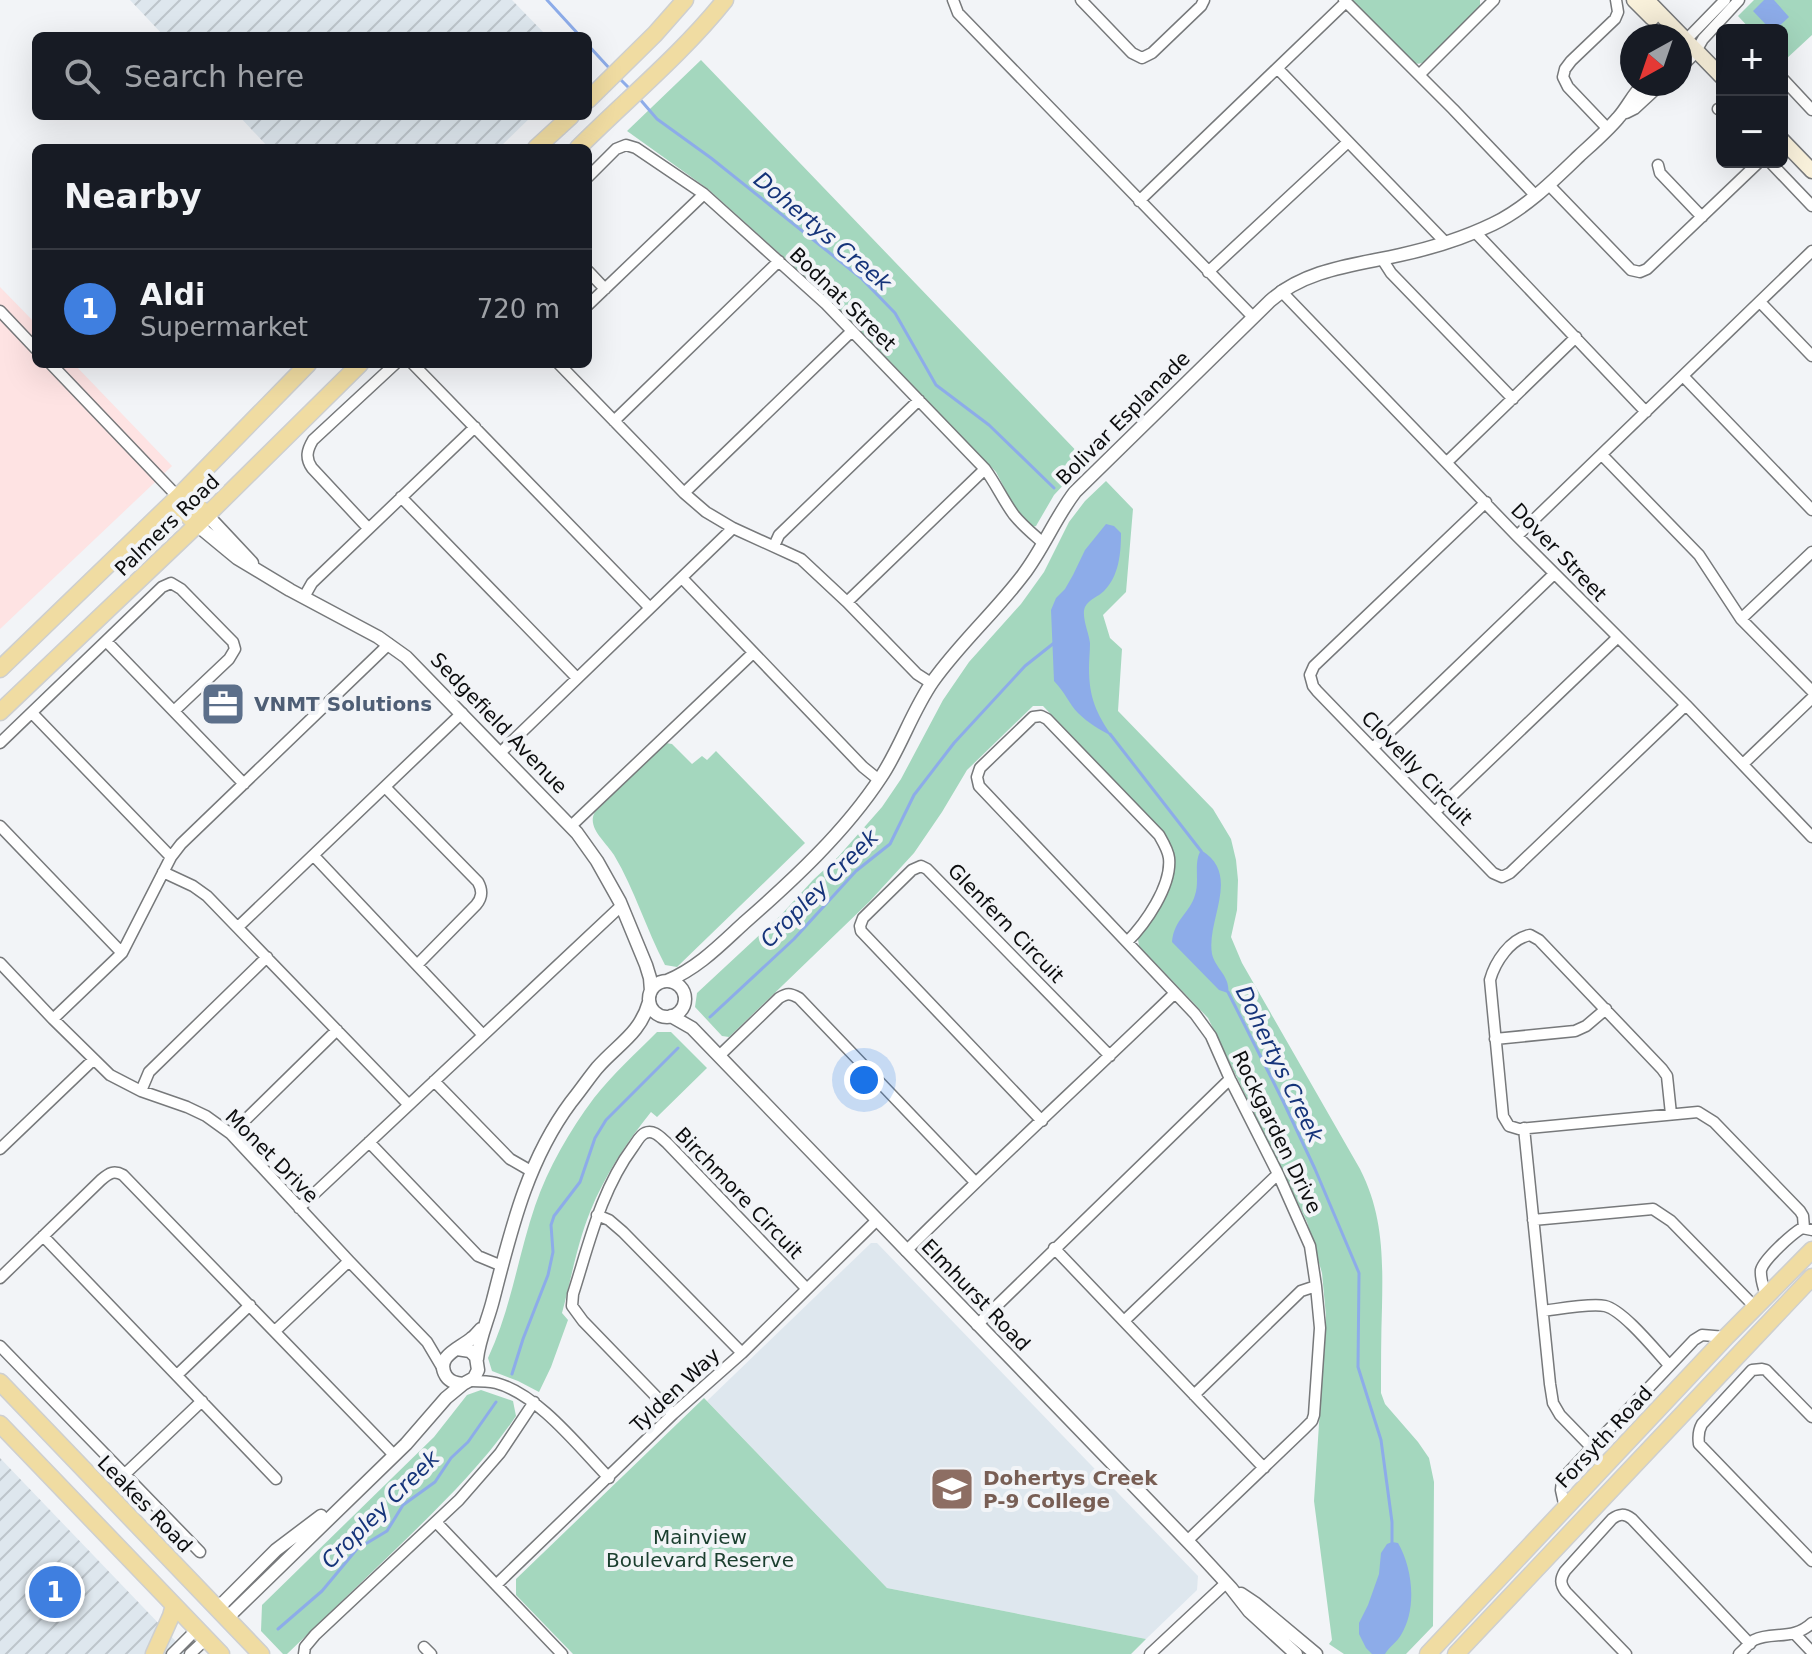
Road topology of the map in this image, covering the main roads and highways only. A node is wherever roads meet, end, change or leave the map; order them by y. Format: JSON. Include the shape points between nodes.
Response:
{"nodes":[{"id":1,"x":685,"y":0,"type":"edge"},
{"id":2,"x":725,"y":0,"type":"edge"},
{"id":3,"x":1634,"y":0,"type":"edge"},
{"id":4,"x":1647,"y":0,"type":"edge"},
{"id":5,"x":1657,"y":24,"type":"edge"},
{"id":6,"x":1665,"y":24,"type":"edge"},
{"id":7,"x":1692,"y":56,"type":"edge"},
{"id":8,"x":1692,"y":59,"type":"edge"},
{"id":9,"x":1716,"y":69,"type":"edge"},
{"id":10,"x":1716,"y":84,"type":"edge"},
{"id":11,"x":592,"y":96,"type":"edge"},
{"id":12,"x":567,"y":120,"type":"edge"},
{"id":13,"x":540,"y":144,"type":"edge"},
{"id":14,"x":582,"y":144,"type":"edge"},
{"id":15,"x":1788,"y":146,"type":"edge"},
{"id":16,"x":1788,"y":156,"type":"edge"},
{"id":17,"x":1812,"y":171,"type":"edge"},
{"id":18,"x":1812,"y":180,"type":"edge"},
{"id":19,"x":304,"y":368,"type":"edge"},
{"id":20,"x":356,"y":368,"type":"edge"},
{"id":21,"x":178,"y":497,"type":"junction"},
{"id":22,"x":202,"y":520,"type":"junction"},
{"id":23,"x":0,"y":669,"type":"edge"},
{"id":24,"x":0,"y":712,"type":"edge"},
{"id":25,"x":1812,"y":1250,"type":"edge"},
{"id":26,"x":1795,"y":1267,"type":"junction"},
{"id":27,"x":1811,"y":1281,"type":"edge"},
{"id":28,"x":0,"y":1382,"type":"edge"},
{"id":29,"x":0,"y":1424,"type":"edge"},
{"id":30,"x":174,"y":1605,"type":"junction"},
{"id":31,"x":222,"y":1614,"type":"junction"},
{"id":32,"x":202,"y":1634,"type":"junction"},
{"id":33,"x":154,"y":1654,"type":"edge"},
{"id":34,"x":221,"y":1654,"type":"edge"},
{"id":35,"x":261,"y":1654,"type":"edge"},
{"id":36,"x":1428,"y":1654,"type":"edge"},
{"id":37,"x":1456,"y":1654,"type":"edge"}],
"edges":[{"from":1,"to":11,"type":"highway"},
{"from":2,"to":14,"type":"highway"},
{"from":3,"to":5,"type":"main road"},
{"from":4,"to":6,"type":"main road"},
{"from":7,"to":9,"type":"main road"},
{"from":8,"to":10,"type":"main road"},
{"from":12,"to":13,"type":"highway"},
{"from":15,"to":17,"type":"main road"},
{"from":16,"to":18,"type":"main road"},
{"from":19,"to":21,"type":"highway","name":"Palmers Road"},
{"from":20,"to":22,"type":"highway","name":"Palmers Road"},
{"from":21,"to":22,"type":"highway"},
{"from":21,"to":23,"type":"highway","name":"Palmers Road"},
{"from":22,"to":24,"type":"highway","name":"Palmers Road"},
{"from":25,"to":26,"type":"highway","name":"Forsyth Road"},
{"from":26,"to":27,"type":"highway"},
{"from":26,"to":36,"type":"highway","name":"Forsyth Road"},
{"from":27,"to":37,"type":"highway","name":"Forsyth Road"},
{"from":28,"to":31,"type":"highway","name":"Leakes Road"},
{"from":29,"to":30,"type":"highway"},
{"from":30,"to":32,"type":"highway"},
{"from":30,"to":33,"type":"highway"},
{"from":31,"to":32,"type":"highway"},
{"from":31,"to":35,"type":"highway","name":"Leakes Road"},
{"from":32,"to":34,"type":"highway"}]}
